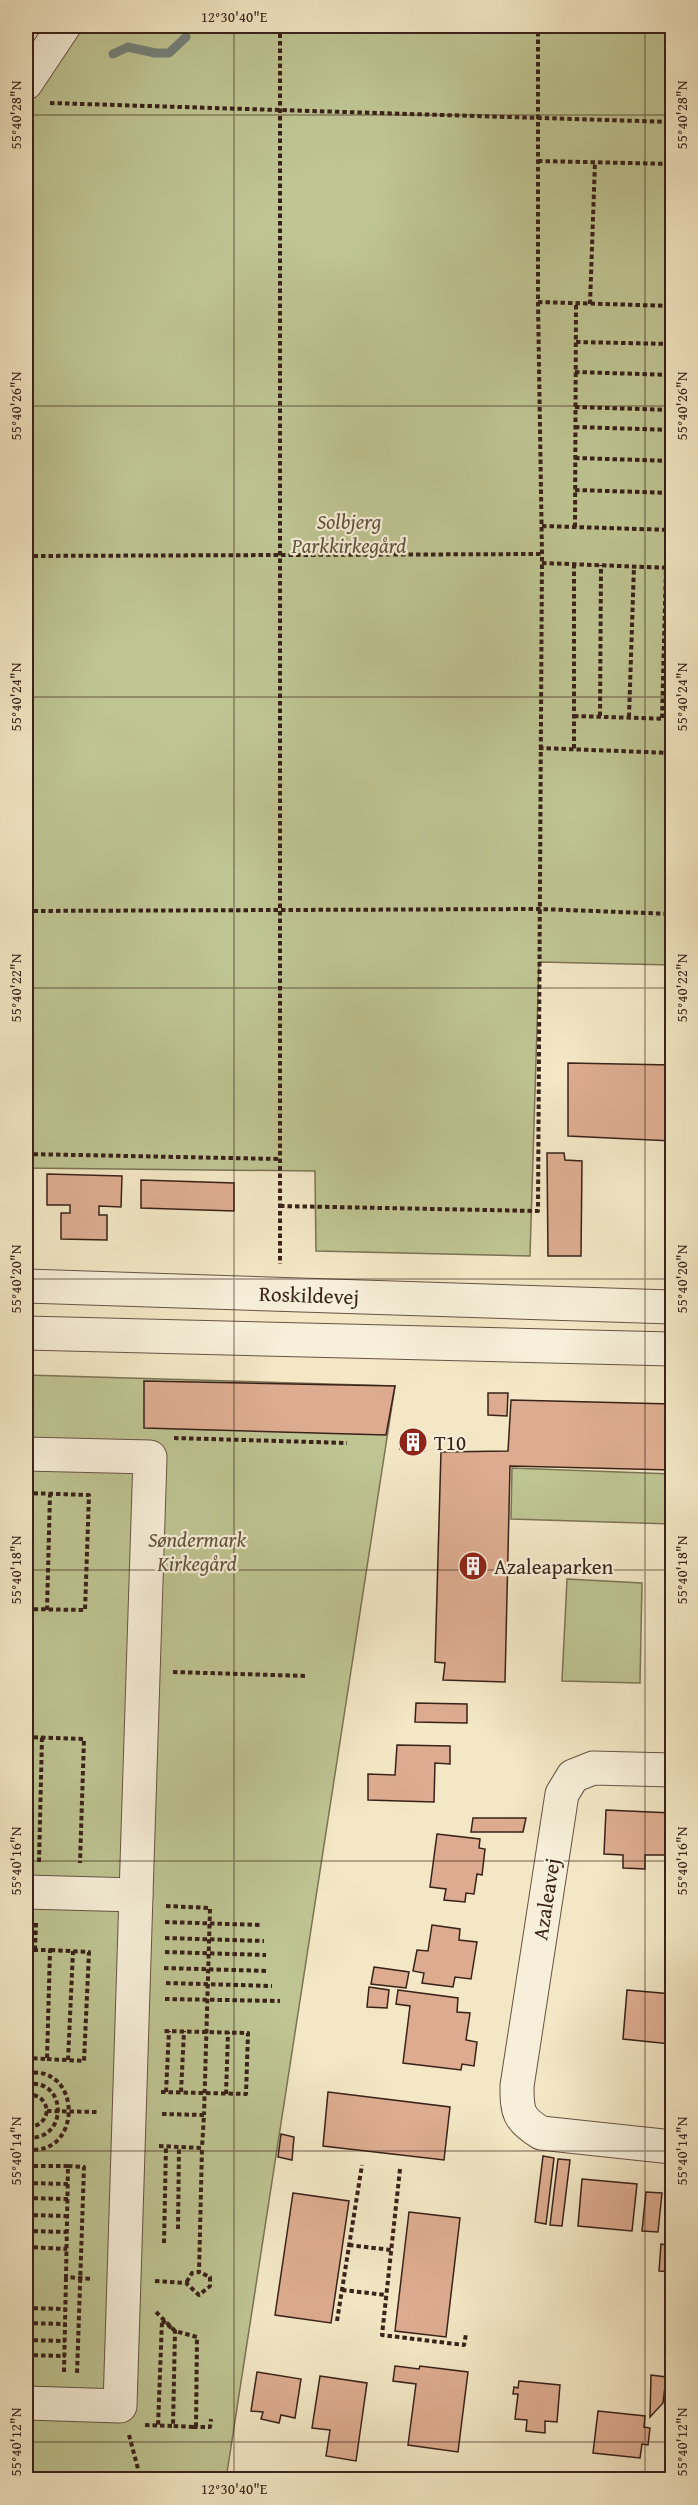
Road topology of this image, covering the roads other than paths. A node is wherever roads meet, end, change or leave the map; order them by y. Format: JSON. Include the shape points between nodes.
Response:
{"nodes":[{"id":1,"x":64,"y":26,"type":"edge"},
{"id":2,"x":37,"y":93,"type":"edge"},
{"id":3,"x":26,"y":1286,"type":"edge"},
{"id":4,"x":592,"y":1305,"type":"junction"},
{"id":5,"x":672,"y":1307,"type":"edge"},
{"id":6,"x":26,"y":1333,"type":"edge"},
{"id":7,"x":590,"y":1347,"type":"junction"},
{"id":8,"x":672,"y":1349,"type":"edge"},
{"id":9,"x":26,"y":1454,"type":"edge"},
{"id":10,"x":672,"y":1770,"type":"edge"},
{"id":11,"x":32,"y":1892,"type":"edge"},
{"id":12,"x":145,"y":1907,"type":"junction"},
{"id":13,"x":672,"y":2147,"type":"edge"},
{"id":14,"x":26,"y":2403,"type":"edge"}],
"edges":[{"from":1,"to":2,"type":"street"},
{"from":3,"to":4,"type":"street","name":"Roskildevej"},
{"from":4,"to":5,"type":"street","name":"Roskildevej"},
{"from":4,"to":7,"type":"street"},
{"from":6,"to":7,"type":"street"},
{"from":7,"to":8,"type":"street"},
{"from":9,"to":12,"type":"street","via":[[150,1457]]},
{"from":10,"to":13,"type":"street","name":"Azaleavej","via":[[593,1768],[573,1776],[562,1794],[517,2086],[517,2110],[526,2123],[541,2133]]},
{"from":11,"to":12,"type":"street","via":[[79,1894]]},
{"from":12,"to":14,"type":"street","via":[[123,2415],[70,2391]]}]}
